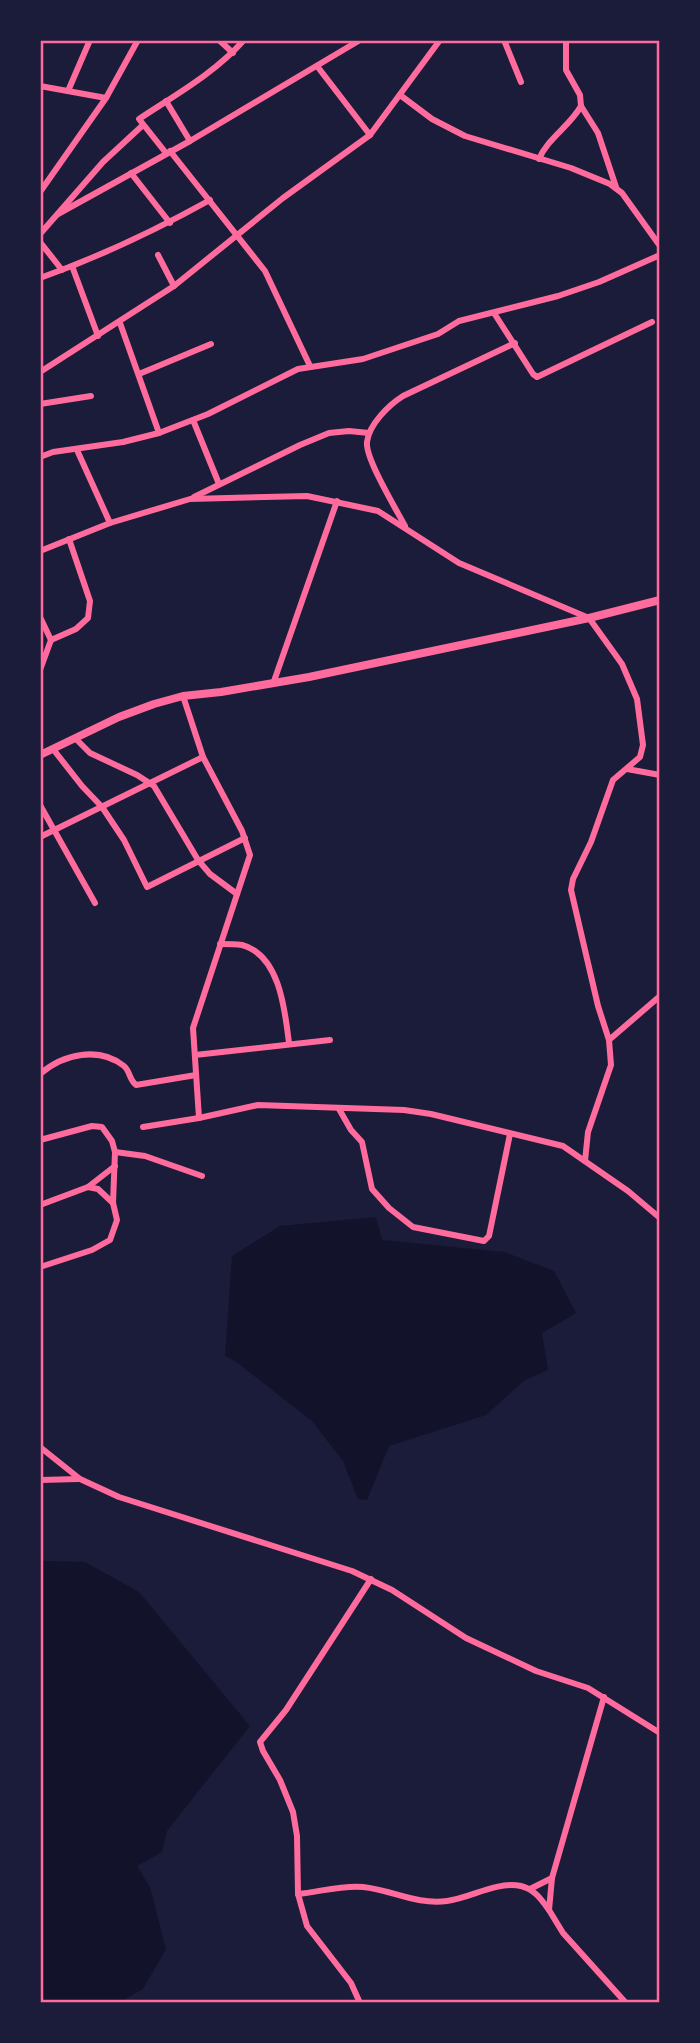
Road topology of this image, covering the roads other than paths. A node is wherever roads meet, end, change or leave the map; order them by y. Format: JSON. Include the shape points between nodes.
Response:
{"nodes":[{"id":1,"x":90,"y":40,"type":"edge"},
{"id":2,"x":126,"y":40,"type":"edge"},
{"id":3,"x":219,"y":40,"type":"edge"},
{"id":4,"x":244,"y":40,"type":"edge"},
{"id":5,"x":360,"y":40,"type":"edge"},
{"id":6,"x":440,"y":40,"type":"edge"},
{"id":7,"x":504,"y":40,"type":"edge"},
{"id":8,"x":566,"y":40,"type":"edge"},
{"id":9,"x":137,"y":42,"type":"edge"},
{"id":10,"x":233,"y":52,"type":"junction"},
{"id":11,"x":317,"y":66,"type":"junction"},
{"id":12,"x":522,"y":82,"type":"dead end"},
{"id":13,"x":40,"y":86,"type":"edge"},
{"id":14,"x":68,"y":91,"type":"junction"},
{"id":15,"x":400,"y":95,"type":"junction"},
{"id":16,"x":106,"y":98,"type":"junction"},
{"id":17,"x":166,"y":101,"type":"junction"},
{"id":18,"x":581,"y":106,"type":"junction"},
{"id":19,"x":143,"y":125,"type":"junction"},
{"id":20,"x":370,"y":135,"type":"junction"},
{"id":21,"x":190,"y":141,"type":"junction"},
{"id":22,"x":168,"y":152,"type":"junction"},
{"id":23,"x":539,"y":159,"type":"junction"},
{"id":24,"x":131,"y":173,"type":"junction"},
{"id":25,"x":42,"y":183,"type":"edge"},
{"id":26,"x":617,"y":189,"type":"junction"},
{"id":27,"x":40,"y":192,"type":"edge"},
{"id":28,"x":210,"y":200,"type":"junction"},
{"id":29,"x":58,"y":214,"type":"junction"},
{"id":30,"x":170,"y":223,"type":"junction"},
{"id":31,"x":40,"y":233,"type":"edge"},
{"id":32,"x":238,"y":235,"type":"junction"},
{"id":33,"x":40,"y":242,"type":"edge"},
{"id":34,"x":660,"y":246,"type":"edge"},
{"id":35,"x":158,"y":255,"type":"dead end"},
{"id":36,"x":660,"y":256,"type":"edge"},
{"id":37,"x":72,"y":267,"type":"junction"},
{"id":38,"x":62,"y":270,"type":"junction"},
{"id":39,"x":40,"y":278,"type":"edge"},
{"id":40,"x":174,"y":286,"type":"junction"},
{"id":41,"x":494,"y":313,"type":"junction"},
{"id":42,"x":652,"y":322,"type":"dead end"},
{"id":43,"x":120,"y":323,"type":"junction"},
{"id":44,"x":98,"y":336,"type":"junction"},
{"id":45,"x":515,"y":343,"type":"junction"},
{"id":46,"x":211,"y":344,"type":"dead end"},
{"id":47,"x":310,"y":366,"type":"junction"},
{"id":48,"x":40,"y":372,"type":"edge"},
{"id":49,"x":139,"y":373,"type":"junction"},
{"id":50,"x":91,"y":396,"type":"dead end"},
{"id":51,"x":40,"y":404,"type":"edge"},
{"id":52,"x":193,"y":420,"type":"junction"},
{"id":53,"x":159,"y":433,"type":"junction"},
{"id":54,"x":369,"y":433,"type":"junction"},
{"id":55,"x":77,"y":450,"type":"junction"},
{"id":56,"x":40,"y":457,"type":"edge"},
{"id":57,"x":219,"y":484,"type":"junction"},
{"id":58,"x":190,"y":499,"type":"junction"},
{"id":59,"x":337,"y":501,"type":"junction"},
{"id":60,"x":110,"y":523,"type":"junction"},
{"id":61,"x":405,"y":527,"type":"junction"},
{"id":62,"x":69,"y":539,"type":"junction"},
{"id":63,"x":40,"y":551,"type":"edge"},
{"id":64,"x":660,"y":600,"type":"edge"},
{"id":65,"x":40,"y":617,"type":"edge"},
{"id":66,"x":589,"y":618,"type":"junction"},
{"id":67,"x":51,"y":640,"type":"junction"},
{"id":68,"x":40,"y":670,"type":"edge"},
{"id":69,"x":273,"y":684,"type":"junction"},
{"id":70,"x":183,"y":696,"type":"junction"},
{"id":71,"x":75,"y":738,"type":"junction"},
{"id":72,"x":53,"y":749,"type":"junction"},
{"id":73,"x":40,"y":755,"type":"edge"},
{"id":74,"x":203,"y":757,"type":"junction"},
{"id":75,"x":627,"y":769,"type":"junction"},
{"id":76,"x":660,"y":775,"type":"edge"},
{"id":77,"x":149,"y":783,"type":"junction"},
{"id":78,"x":40,"y":805,"type":"edge"},
{"id":79,"x":102,"y":807,"type":"junction"},
{"id":80,"x":54,"y":829,"type":"junction"},
{"id":81,"x":40,"y":836,"type":"edge"},
{"id":82,"x":245,"y":838,"type":"junction"},
{"id":83,"x":198,"y":860,"type":"junction"},
{"id":84,"x":237,"y":894,"type":"junction"},
{"id":85,"x":95,"y":903,"type":"dead end"},
{"id":86,"x":220,"y":944,"type":"junction"},
{"id":87,"x":660,"y":996,"type":"edge"},
{"id":88,"x":330,"y":1040,"type":"dead end"},
{"id":89,"x":609,"y":1040,"type":"junction"},
{"id":90,"x":289,"y":1043,"type":"junction"},
{"id":91,"x":195,"y":1055,"type":"junction"},
{"id":92,"x":40,"y":1074,"type":"edge"},
{"id":93,"x":196,"y":1075,"type":"junction"},
{"id":94,"x":340,"y":1109,"type":"junction"},
{"id":95,"x":199,"y":1118,"type":"junction"},
{"id":96,"x":144,"y":1126,"type":"dead end"},
{"id":97,"x":510,"y":1134,"type":"junction"},
{"id":98,"x":40,"y":1140,"type":"edge"},
{"id":99,"x":115,"y":1152,"type":"junction"},
{"id":100,"x":584,"y":1161,"type":"junction"},
{"id":101,"x":115,"y":1166,"type":"junction"},
{"id":102,"x":202,"y":1176,"type":"dead end"},
{"id":103,"x":88,"y":1187,"type":"junction"},
{"id":104,"x":114,"y":1203,"type":"junction"},
{"id":105,"x":40,"y":1205,"type":"edge"},
{"id":106,"x":660,"y":1218,"type":"edge"},
{"id":107,"x":40,"y":1267,"type":"edge"},
{"id":108,"x":42,"y":1451,"type":"edge"},
{"id":109,"x":80,"y":1479,"type":"junction"},
{"id":110,"x":40,"y":1480,"type":"edge"},
{"id":111,"x":371,"y":1579,"type":"junction"},
{"id":112,"x":604,"y":1697,"type":"junction"},
{"id":113,"x":660,"y":1733,"type":"edge"},
{"id":114,"x":552,"y":1878,"type":"junction"},
{"id":115,"x":530,"y":1889,"type":"junction"},
{"id":116,"x":298,"y":1894,"type":"junction"},
{"id":117,"x":549,"y":1910,"type":"junction"},
{"id":118,"x":360,"y":2003,"type":"edge"},
{"id":119,"x":626,"y":2003,"type":"edge"}],
"edges":[{"from":1,"to":14,"type":"street"},
{"from":2,"to":9,"type":"street"},
{"from":3,"to":10,"type":"street"},
{"from":4,"to":10,"type":"street"},
{"from":5,"to":11,"type":"street"},
{"from":6,"to":15,"type":"street"},
{"from":7,"to":12,"type":"street"},
{"from":8,"to":18,"type":"street","via":[[566,71]]},
{"from":9,"to":16,"type":"street"},
{"from":10,"to":17,"type":"street"},
{"from":11,"to":20,"type":"street"},
{"from":11,"to":21,"type":"street"},
{"from":13,"to":14,"type":"street"},
{"from":14,"to":16,"type":"street"},
{"from":15,"to":20,"type":"street"},
{"from":15,"to":23,"type":"street","via":[[465,136]]},
{"from":16,"to":25,"type":"street"},
{"from":17,"to":19,"type":"street","via":[[139,119]]},
{"from":17,"to":21,"type":"street"},
{"from":18,"to":23,"type":"street"},
{"from":18,"to":26,"type":"street","via":[[598,133]]},
{"from":19,"to":22,"type":"street"},
{"from":19,"to":29,"type":"street"},
{"from":20,"to":32,"type":"street"},
{"from":21,"to":22,"type":"street"},
{"from":22,"to":24,"type":"street"},
{"from":22,"to":28,"type":"street"},
{"from":23,"to":26,"type":"street"},
{"from":24,"to":29,"type":"street"},
{"from":24,"to":30,"type":"street"},
{"from":25,"to":27,"type":"street"},
{"from":26,"to":34,"type":"street"},
{"from":28,"to":30,"type":"street"},
{"from":28,"to":32,"type":"street"},
{"from":29,"to":31,"type":"street"},
{"from":30,"to":37,"type":"street"},
{"from":32,"to":40,"type":"street"},
{"from":32,"to":47,"type":"street","via":[[274,286]]},
{"from":33,"to":38,"type":"street"},
{"from":35,"to":40,"type":"street"},
{"from":36,"to":41,"type":"street","via":[[599,282]]},
{"from":37,"to":38,"type":"street"},
{"from":37,"to":44,"type":"street"},
{"from":38,"to":39,"type":"street"},
{"from":40,"to":43,"type":"street"},
{"from":41,"to":45,"type":"street"},
{"from":41,"to":47,"type":"street","via":[[459,321],[439,334],[363,359]]},
{"from":42,"to":45,"type":"street","via":[[542,376],[533,374]]},
{"from":43,"to":44,"type":"street"},
{"from":43,"to":49,"type":"street"},
{"from":44,"to":48,"type":"street"},
{"from":45,"to":54,"type":"street","via":[[403,396]]},
{"from":46,"to":49,"type":"street"},
{"from":47,"to":52,"type":"street"},
{"from":49,"to":53,"type":"street"},
{"from":50,"to":51,"type":"street"},
{"from":52,"to":53,"type":"street"},
{"from":52,"to":57,"type":"street"},
{"from":53,"to":55,"type":"street"},
{"from":54,"to":57,"type":"street","via":[[329,433]]},
{"from":54,"to":61,"type":"street","via":[[368,451]]},
{"from":55,"to":56,"type":"street"},
{"from":55,"to":60,"type":"street"},
{"from":57,"to":58,"type":"street"},
{"from":58,"to":59,"type":"street","via":[[307,496]]},
{"from":58,"to":60,"type":"street"},
{"from":59,"to":61,"type":"street","via":[[378,511]]},
{"from":59,"to":69,"type":"street"},
{"from":60,"to":62,"type":"street"},
{"from":61,"to":66,"type":"street","via":[[459,563]]},
{"from":62,"to":63,"type":"street"},
{"from":62,"to":67,"type":"street","via":[[90,601],[88,618]]},
{"from":64,"to":66,"type":"street"},
{"from":65,"to":67,"type":"street"},
{"from":66,"to":69,"type":"street"},
{"from":66,"to":75,"type":"street","via":[[622,664],[637,699],[643,745],[640,757]]},
{"from":67,"to":68,"type":"street"},
{"from":69,"to":70,"type":"street"},
{"from":70,"to":71,"type":"street","via":[[119,717]]},
{"from":70,"to":74,"type":"street"},
{"from":71,"to":72,"type":"street"},
{"from":71,"to":77,"type":"street","via":[[90,754]]},
{"from":72,"to":73,"type":"street"},
{"from":72,"to":79,"type":"street"},
{"from":74,"to":77,"type":"street"},
{"from":74,"to":82,"type":"street"},
{"from":75,"to":76,"type":"street"},
{"from":75,"to":89,"type":"street","via":[[613,780],[571,890]]},
{"from":77,"to":79,"type":"street"},
{"from":77,"to":83,"type":"street"},
{"from":78,"to":80,"type":"street"},
{"from":79,"to":80,"type":"street"},
{"from":79,"to":83,"type":"street","via":[[147,887]]},
{"from":80,"to":81,"type":"street"},
{"from":80,"to":85,"type":"street"},
{"from":82,"to":83,"type":"street"},
{"from":82,"to":84,"type":"street","via":[[250,855]]},
{"from":83,"to":84,"type":"street"},
{"from":84,"to":86,"type":"street"},
{"from":86,"to":90,"type":"street","via":[[240,945],[265,960],[284,1009]]},
{"from":86,"to":91,"type":"street","via":[[193,1028]]},
{"from":87,"to":89,"type":"street"},
{"from":88,"to":90,"type":"street"},
{"from":89,"to":100,"type":"street","via":[[611,1065],[588,1132]]},
{"from":90,"to":91,"type":"street"},
{"from":91,"to":93,"type":"street"},
{"from":92,"to":93,"type":"street","via":[[65,1059],[88,1053],[127,1068],[136,1085]]},
{"from":93,"to":95,"type":"street"},
{"from":94,"to":95,"type":"street","via":[[258,1105]]},
{"from":94,"to":97,"type":"street","via":[[404,1110]]},
{"from":94,"to":97,"type":"street","via":[[362,1142],[372,1189],[389,1208],[413,1227],[484,1241],[489,1236]]},
{"from":95,"to":96,"type":"street"},
{"from":97,"to":100,"type":"street","via":[[563,1146]]},
{"from":98,"to":99,"type":"street","via":[[102,1127]]},
{"from":99,"to":101,"type":"street"},
{"from":99,"to":102,"type":"street","via":[[145,1156]]},
{"from":100,"to":106,"type":"street"},
{"from":101,"to":103,"type":"street"},
{"from":101,"to":104,"type":"street"},
{"from":103,"to":104,"type":"street","via":[[98,1189]]},
{"from":103,"to":105,"type":"street"},
{"from":104,"to":107,"type":"street","via":[[117,1220],[110,1240]]},
{"from":108,"to":109,"type":"street"},
{"from":109,"to":110,"type":"street"},
{"from":109,"to":111,"type":"street","via":[[119,1497]]},
{"from":111,"to":112,"type":"street","via":[[466,1638]]},
{"from":111,"to":116,"type":"street","via":[[260,1742],[293,1812]]},
{"from":112,"to":113,"type":"street"},
{"from":112,"to":114,"type":"street"},
{"from":114,"to":115,"type":"street"},
{"from":114,"to":117,"type":"street"},
{"from":115,"to":116,"type":"street","via":[[499,1887],[434,1903],[361,1886]]},
{"from":115,"to":117,"type":"street"},
{"from":116,"to":118,"type":"street","via":[[307,1926],[351,1983]]},
{"from":117,"to":119,"type":"street","via":[[563,1933]]}]}
